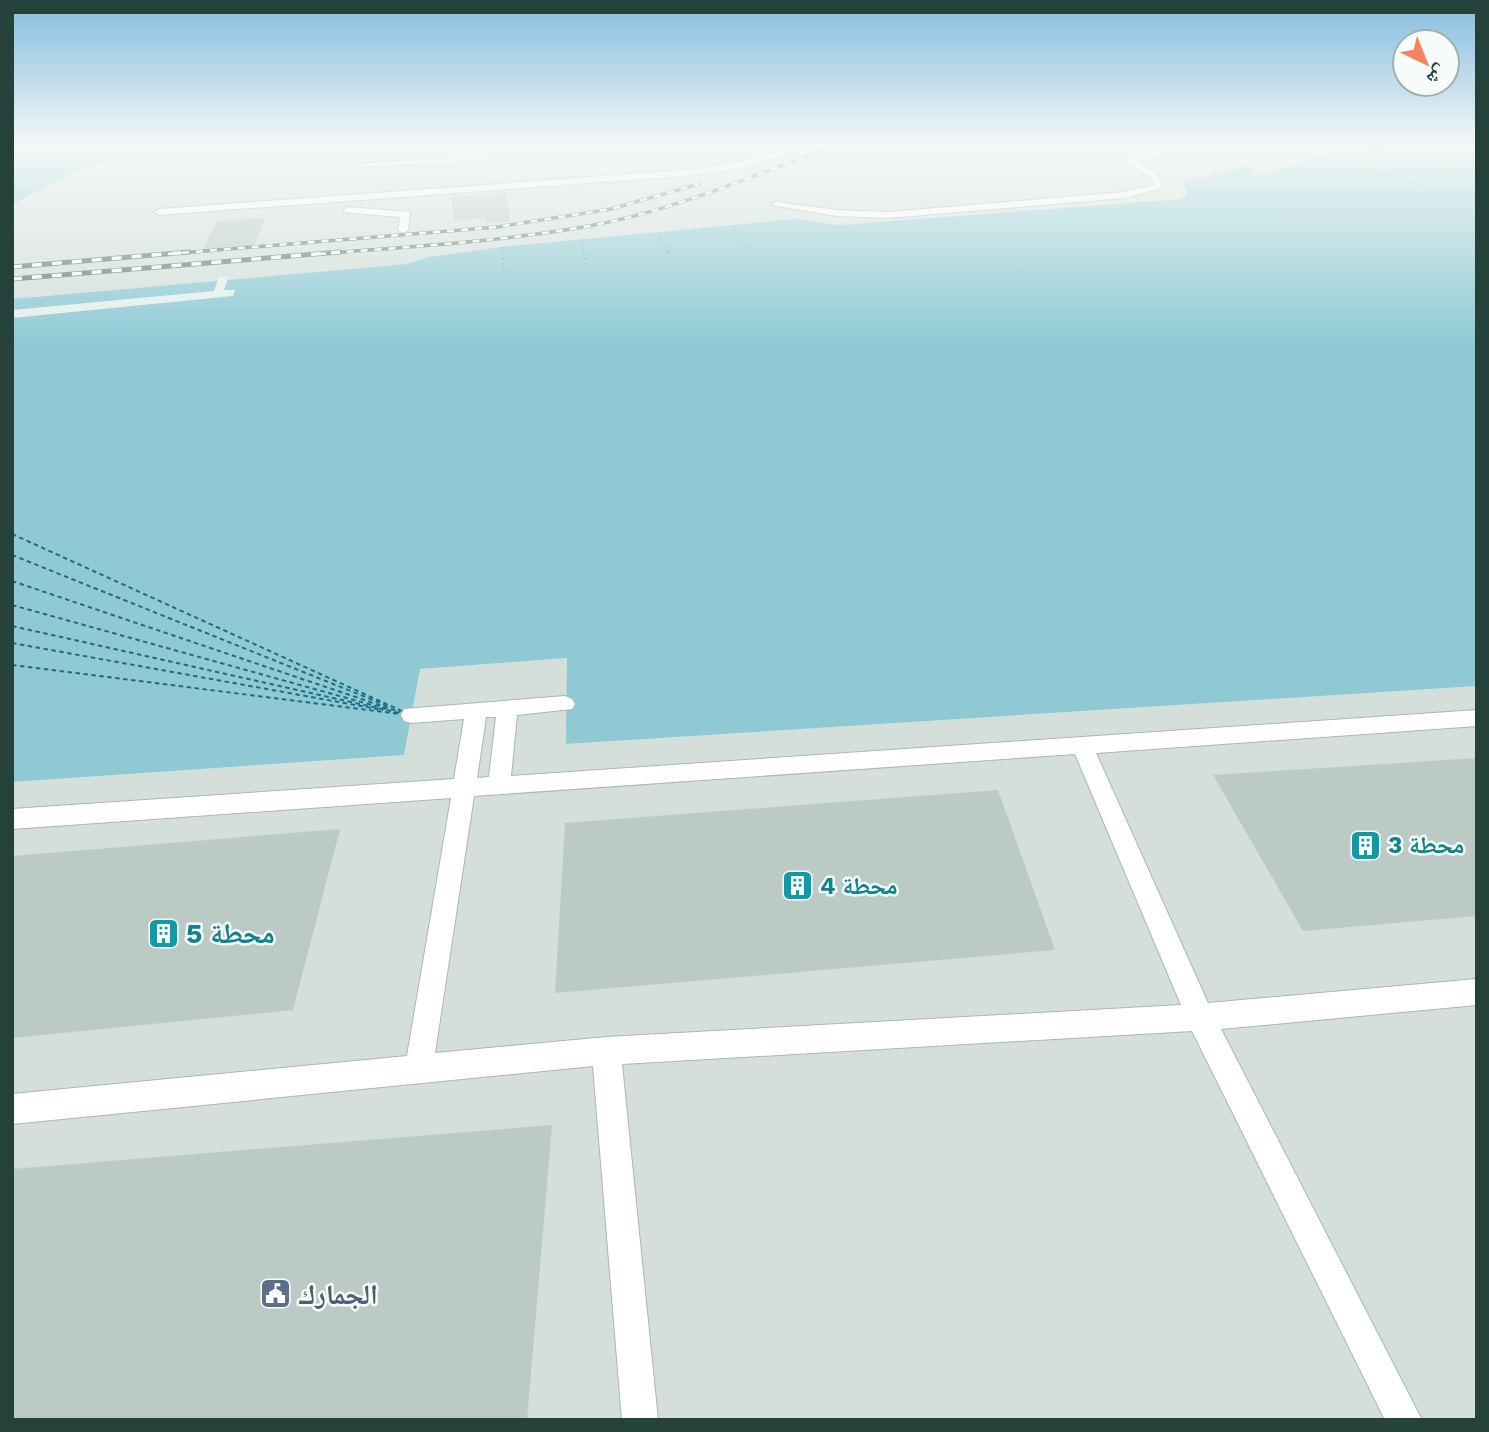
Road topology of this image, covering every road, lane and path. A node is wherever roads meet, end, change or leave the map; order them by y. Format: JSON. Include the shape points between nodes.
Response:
{"nodes":[{"id":1,"x":402,"y":213,"type":"edge"},
{"id":2,"x":829,"y":213,"type":"edge"},
{"id":3,"x":914,"y":213,"type":"edge"},
{"id":4,"x":733,"y":225,"type":"dead end"},
{"id":5,"x":403,"y":230,"type":"dead end"},
{"id":6,"x":659,"y":234,"type":"dead end"},
{"id":7,"x":581,"y":239,"type":"dead end"},
{"id":8,"x":501,"y":247,"type":"dead end"},
{"id":9,"x":748,"y":251,"type":"dead end"},
{"id":10,"x":670,"y":258,"type":"dead end"},
{"id":11,"x":587,"y":266,"type":"dead end"},
{"id":12,"x":504,"y":272,"type":"dead end"},
{"id":13,"x":565,"y":704,"type":"dead end"},
{"id":14,"x":507,"y":709,"type":"junction"},
{"id":15,"x":476,"y":712,"type":"junction"},
{"id":16,"x":411,"y":715,"type":"dead end"},
{"id":17,"x":1477,"y":718,"type":"edge"},
{"id":18,"x":1082,"y":745,"type":"junction"},
{"id":19,"x":499,"y":785,"type":"junction"},
{"id":20,"x":465,"y":788,"type":"junction"},
{"id":21,"x":12,"y":819,"type":"edge"},
{"id":22,"x":1477,"y":992,"type":"edge"},
{"id":23,"x":1200,"y":1017,"type":"junction"},
{"id":24,"x":606,"y":1051,"type":"junction"},
{"id":25,"x":419,"y":1067,"type":"junction"},
{"id":26,"x":12,"y":1109,"type":"edge"},
{"id":27,"x":640,"y":1420,"type":"edge"},
{"id":28,"x":1404,"y":1420,"type":"edge"}],
"edges":[{"from":1,"to":5,"type":"street","via":[[406,214]]},
{"from":2,"to":3,"type":"street"},
{"from":4,"to":9,"type":"path"},
{"from":6,"to":10,"type":"path"},
{"from":7,"to":11,"type":"path"},
{"from":8,"to":12,"type":"path"},
{"from":13,"to":14,"type":"street"},
{"from":14,"to":15,"type":"street"},
{"from":14,"to":19,"type":"street"},
{"from":15,"to":16,"type":"street"},
{"from":15,"to":20,"type":"street"},
{"from":17,"to":18,"type":"street"},
{"from":18,"to":19,"type":"street"},
{"from":18,"to":23,"type":"street"},
{"from":19,"to":20,"type":"street"},
{"from":20,"to":21,"type":"street"},
{"from":20,"to":25,"type":"street"},
{"from":22,"to":23,"type":"street"},
{"from":23,"to":24,"type":"street"},
{"from":23,"to":28,"type":"street"},
{"from":24,"to":25,"type":"street"},
{"from":24,"to":27,"type":"street"},
{"from":25,"to":26,"type":"street"}]}
